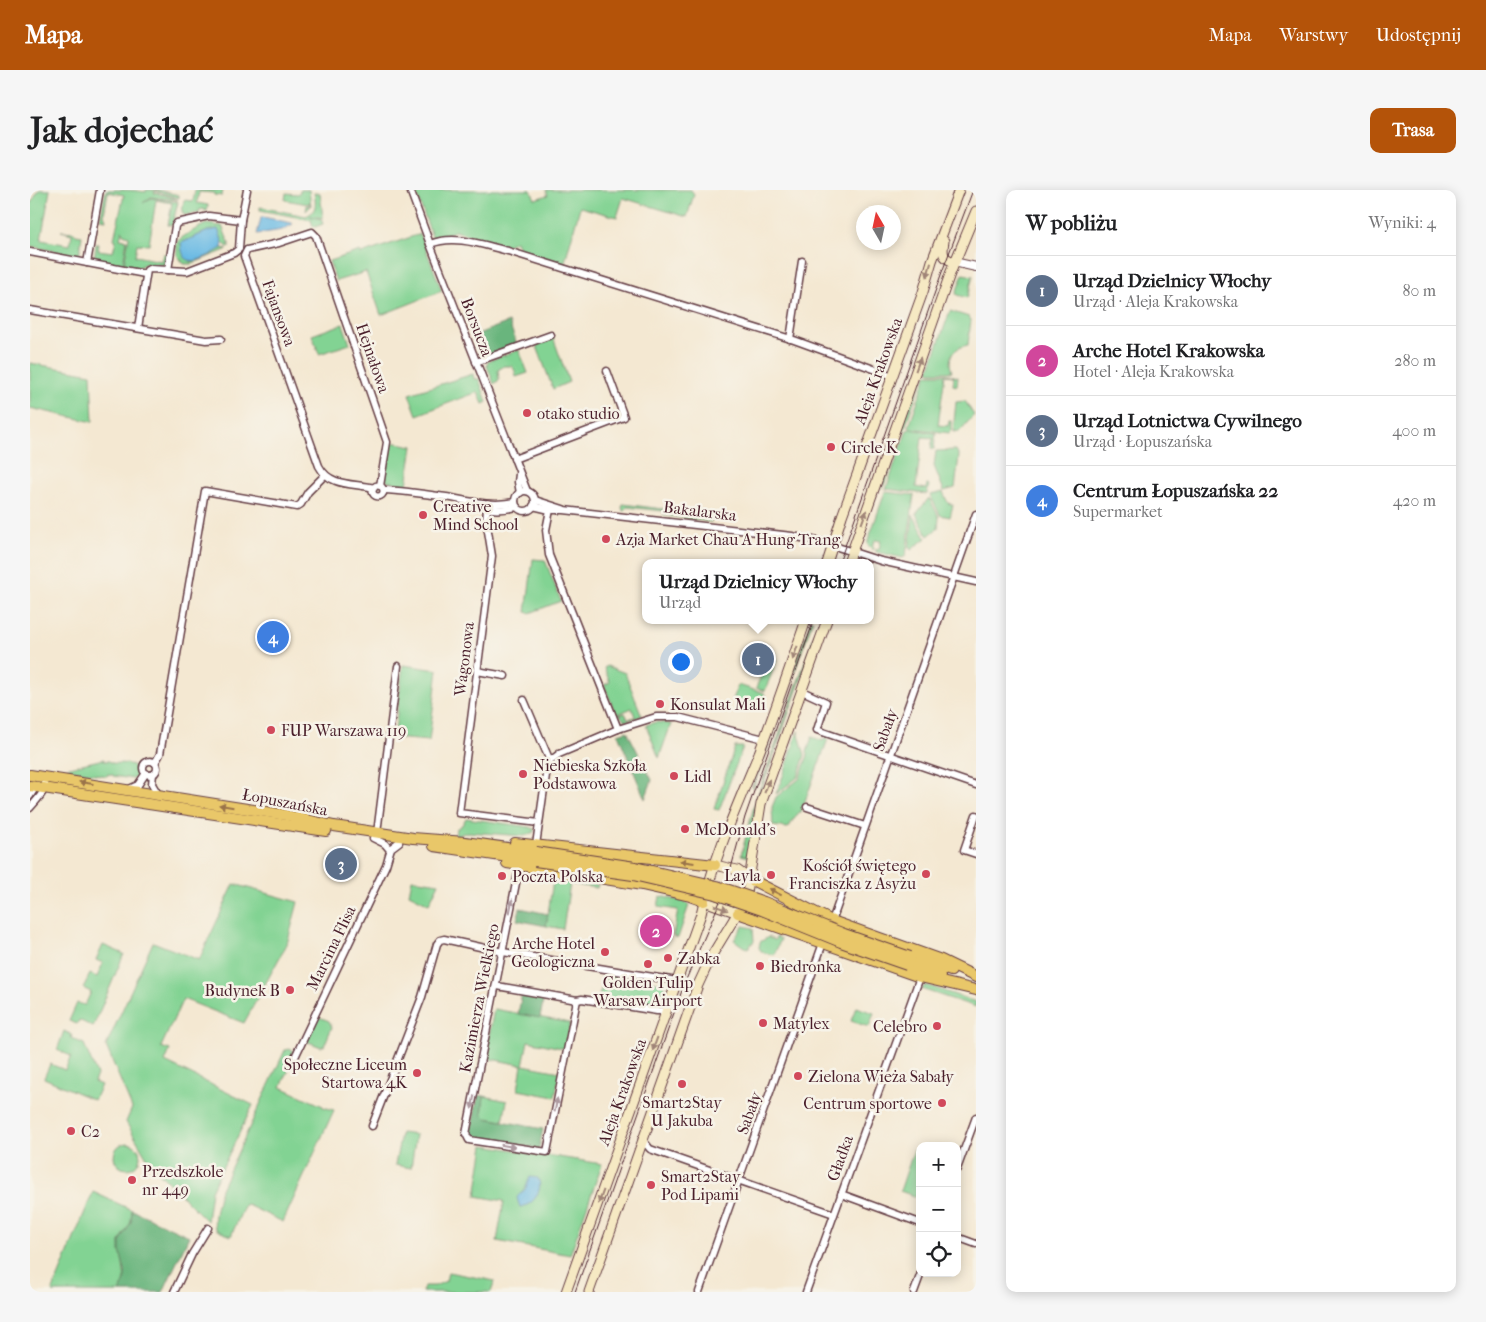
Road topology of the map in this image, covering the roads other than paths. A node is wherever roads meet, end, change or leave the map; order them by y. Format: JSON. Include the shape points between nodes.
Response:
{"nodes":[{"id":1,"x":100,"y":190,"type":"edge"},
{"id":2,"x":247,"y":190,"type":"edge"},
{"id":3,"x":410,"y":190,"type":"edge"},
{"id":4,"x":959,"y":190,"type":"edge"},
{"id":5,"x":976,"y":211,"type":"edge"},
{"id":6,"x":241,"y":220,"type":"junction"},
{"id":7,"x":946,"y":224,"type":"junction"},
{"id":8,"x":318,"y":242,"type":"joint"},
{"id":9,"x":430,"y":244,"type":"junction"},
{"id":10,"x":30,"y":252,"type":"edge"},
{"id":11,"x":802,"y":261,"type":"dead end"},
{"id":12,"x":954,"y":262,"type":"junction"},
{"id":13,"x":87,"y":263,"type":"junction"},
{"id":14,"x":976,"y":266,"type":"edge"},
{"id":15,"x":168,"y":270,"type":"junction"},
{"id":16,"x":145,"y":274,"type":"junction"},
{"id":17,"x":30,"y":310,"type":"edge"},
{"id":18,"x":138,"y":328,"type":"junction"},
{"id":19,"x":550,"y":335,"type":"dead end"},
{"id":20,"x":221,"y":339,"type":"dead end"},
{"id":21,"x":790,"y":339,"type":"junction"},
{"id":22,"x":476,"y":362,"type":"junction"},
{"id":23,"x":607,"y":371,"type":"dead end"},
{"id":24,"x":893,"y":376,"type":"junction"},
{"id":25,"x":514,"y":459,"type":"junction"},
{"id":26,"x":325,"y":475,"type":"junction"},
{"id":27,"x":379,"y":488,"type":"junction"},
{"id":28,"x":523,"y":492,"type":"junction"},
{"id":29,"x":473,"y":502,"type":"junction"},
{"id":30,"x":534,"y":503,"type":"junction"},
{"id":31,"x":516,"y":505,"type":"junction"},
{"id":32,"x":487,"y":509,"type":"junction"},
{"id":33,"x":550,"y":510,"type":"junction"},
{"id":34,"x":564,"y":510,"type":"junction"},
{"id":35,"x":976,"y":514,"type":"edge"},
{"id":36,"x":832,"y":545,"type":"junction"},
{"id":37,"x":851,"y":552,"type":"junction"},
{"id":38,"x":827,"y":559,"type":"edge"},
{"id":39,"x":849,"y":559,"type":"edge"},
{"id":40,"x":954,"y":577,"type":"junction"},
{"id":41,"x":976,"y":582,"type":"edge"},
{"id":42,"x":805,"y":624,"type":"edge"},
{"id":43,"x":826,"y":624,"type":"edge"},
{"id":44,"x":398,"y":666,"type":"dead end"},
{"id":45,"x":477,"y":671,"type":"junction"},
{"id":46,"x":505,"y":676,"type":"dead end"},
{"id":47,"x":802,"y":690,"type":"junction"},
{"id":48,"x":524,"y":700,"type":"dead end"},
{"id":49,"x":618,"y":729,"type":"junction"},
{"id":50,"x":764,"y":739,"type":"junction"},
{"id":51,"x":890,"y":756,"type":"junction"},
{"id":52,"x":550,"y":761,"type":"junction"},
{"id":53,"x":155,"y":763,"type":"junction"},
{"id":54,"x":149,"y":774,"type":"junction"},
{"id":55,"x":30,"y":775,"type":"edge"},
{"id":56,"x":44,"y":777,"type":"junction"},
{"id":57,"x":976,"y":786,"type":"edge"},
{"id":58,"x":129,"y":789,"type":"junction"},
{"id":59,"x":35,"y":790,"type":"edge"},
{"id":60,"x":158,"y":794,"type":"junction"},
{"id":61,"x":30,"y":808,"type":"edge"},
{"id":62,"x":807,"y":808,"type":"dead end"},
{"id":63,"x":976,"y":815,"type":"edge"},
{"id":64,"x":539,"y":823,"type":"junction"},
{"id":65,"x":865,"y":826,"type":"junction"},
{"id":66,"x":375,"y":835,"type":"junction"},
{"id":67,"x":398,"y":842,"type":"junction"},
{"id":68,"x":390,"y":850,"type":"junction"},
{"id":69,"x":976,"y":854,"type":"edge"},
{"id":70,"x":534,"y":856,"type":"junction"},
{"id":71,"x":715,"y":865,"type":"junction"},
{"id":72,"x":750,"y":878,"type":"junction"},
{"id":73,"x":704,"y":901,"type":"junction"},
{"id":74,"x":738,"y":913,"type":"junction"},
{"id":75,"x":832,"y":921,"type":"junction"},
{"id":76,"x":823,"y":943,"type":"junction"},
{"id":77,"x":503,"y":952,"type":"junction"},
{"id":78,"x":909,"y":961,"type":"junction"},
{"id":79,"x":920,"y":977,"type":"junction"},
{"id":80,"x":976,"y":978,"type":"edge"},
{"id":81,"x":677,"y":982,"type":"junction"},
{"id":82,"x":497,"y":986,"type":"junction"},
{"id":83,"x":976,"y":989,"type":"edge"},
{"id":84,"x":577,"y":1000,"type":"junction"},
{"id":85,"x":667,"y":1011,"type":"junction"},
{"id":86,"x":295,"y":1056,"type":"dead end"},
{"id":87,"x":976,"y":1116,"type":"edge"},
{"id":88,"x":372,"y":1126,"type":"dead end"},
{"id":89,"x":642,"y":1139,"type":"junction"},
{"id":90,"x":650,"y":1149,"type":"junction"},
{"id":91,"x":638,"y":1152,"type":"junction"},
{"id":92,"x":961,"y":1158,"type":"edge"},
{"id":93,"x":739,"y":1180,"type":"junction"},
{"id":94,"x":842,"y":1194,"type":"junction"},
{"id":95,"x":834,"y":1214,"type":"junction"},
{"id":96,"x":916,"y":1222,"type":"edge"},
{"id":97,"x":208,"y":1228,"type":"dead end"},
{"id":98,"x":961,"y":1238,"type":"edge"},
{"id":99,"x":976,"y":1244,"type":"edge"},
{"id":100,"x":919,"y":1277,"type":"edge"},
{"id":101,"x":174,"y":1292,"type":"edge"},
{"id":102,"x":566,"y":1292,"type":"edge"},
{"id":103,"x":588,"y":1292,"type":"edge"},
{"id":104,"x":700,"y":1292,"type":"edge"},
{"id":105,"x":806,"y":1292,"type":"edge"},
{"id":106,"x":914,"y":1292,"type":"edge"}],
"edges":[{"from":1,"to":13,"type":"street"},
{"from":2,"to":6,"type":"street"},
{"from":3,"to":9,"type":"street","name":"Borsucza"},
{"from":4,"to":7,"type":"main road","name":"Aleja Krakowska"},
{"from":5,"to":12,"type":"main road"},
{"from":6,"to":15,"type":"street","via":[[240,247],[234,253],[187,270]]},
{"from":6,"to":15,"type":"street","via":[[210,216],[177,223]]},
{"from":7,"to":12,"type":"main road","via":[[942,252]]},
{"from":7,"to":24,"type":"main road","name":"Aleja Krakowska","one_way":true},
{"from":8,"to":26,"type":"street","name":"Fajansowa","via":[[314,233],[309,233],[250,249],[244,256]]},
{"from":8,"to":27,"type":"street","name":"Hejnałowa","via":[[387,442]]},
{"from":9,"to":21,"type":"street","via":[[464,241],[500,249]]},
{"from":9,"to":22,"type":"street","name":"Borsucza"},
{"from":10,"to":13,"type":"street"},
{"from":11,"to":21,"type":"street"},
{"from":12,"to":14,"type":"street"},
{"from":37,"to":12,"type":"main road","one_way":true},
{"from":13,"to":16,"type":"street"},
{"from":15,"to":16,"type":"street","via":[[148,269]]},
{"from":16,"to":18,"type":"street"},
{"from":17,"to":18,"type":"street"},
{"from":18,"to":20,"type":"street","via":[[206,340]]},
{"from":19,"to":22,"type":"street"},
{"from":21,"to":24,"type":"street"},
{"from":22,"to":25,"type":"street","name":"Borsucza"},
{"from":23,"to":25,"type":"street","via":[[624,417]]},
{"from":24,"to":36,"type":"main road","name":"Aleja Krakowska"},
{"from":25,"to":28,"type":"street","name":"Borsucza"},
{"from":26,"to":27,"type":"street","via":[[334,481]]},
{"from":26,"to":53,"type":"street","via":[[297,507],[205,491],[160,754]]},
{"from":27,"to":29,"type":"street"},
{"from":28,"to":30,"type":"street","via":[[532,494]]},
{"from":28,"to":31,"type":"street","via":[[516,496]]},
{"from":29,"to":31,"type":"street"},
{"from":29,"to":32,"type":"street"},
{"from":30,"to":31,"type":"street","via":[[526,511]]},
{"from":30,"to":33,"type":"street","name":"Bakalarska"},
{"from":30,"to":34,"type":"street","name":"Bakalarska"},
{"from":31,"to":32,"type":"street","via":[[500,510]]},
{"from":32,"to":45,"type":"street","name":"Wagonowa","via":[[492,556]]},
{"from":33,"to":34,"type":"street","name":"Bakalarska"},
{"from":33,"to":49,"type":"street","via":[[546,530],[549,555]]},
{"from":34,"to":36,"type":"street","name":"Bakalarska","via":[[792,536]]},
{"from":35,"to":40,"type":"street","name":"Sabały"},
{"from":36,"to":37,"type":"street","name":"Bakalarska"},
{"from":36,"to":38,"type":"main road","name":"Aleja Krakowska"},
{"from":37,"to":39,"type":"main road"},
{"from":37,"to":40,"type":"street","name":"Bakalarska"},
{"from":40,"to":41,"type":"street","name":"Bakalarska"},
{"from":40,"to":51,"type":"street","name":"Sabały"},
{"from":42,"to":50,"type":"main road","one_way":true},
{"from":43,"to":47,"type":"main road"},
{"from":44,"to":66,"type":"street"},
{"from":45,"to":46,"type":"street"},
{"from":45,"to":64,"type":"street","name":"Wagonowa","via":[[459,813]]},
{"from":47,"to":51,"type":"street","via":[[826,702],[817,730]]},
{"from":72,"to":47,"type":"main road","one_way":true,"via":[[761,804]]},
{"from":48,"to":52,"type":"street"},
{"from":49,"to":50,"type":"street","via":[[656,717],[672,716]]},
{"from":49,"to":52,"type":"street","via":[[559,754]]},
{"from":50,"to":71,"type":"main road"},
{"from":51,"to":57,"type":"street"},
{"from":51,"to":65,"type":"street","name":"Sabały"},
{"from":52,"to":64,"type":"street"},
{"from":53,"to":54,"type":"street","via":[[157,769]]},
{"from":53,"to":54,"type":"street","via":[[145,764],[144,770]]},
{"from":54,"to":58,"type":"street"},
{"from":54,"to":60,"type":"street"},
{"from":55,"to":56,"type":"main road","name":"Łopuszańska"},
{"from":58,"to":56,"type":"main road","name":"Łopuszańska","one_way":true},
{"from":56,"to":59,"type":"street","via":[[46,781]]},
{"from":58,"to":60,"type":"main road","name":"Łopuszańska"},
{"from":59,"to":61,"type":"street"},
{"from":59,"to":66,"type":"main road","name":"Łopuszańska"},
{"from":66,"to":60,"type":"main road","name":"Łopuszańska","one_way":true,"via":[[286,815]]},
{"from":62,"to":65,"type":"street"},
{"from":63,"to":69,"type":"street","via":[[964,850]]},
{"from":64,"to":70,"type":"street"},
{"from":65,"to":75,"type":"street","name":"Sabały"},
{"from":66,"to":67,"type":"main road","name":"Łopuszańska"},
{"from":66,"to":68,"type":"street"},
{"from":66,"to":70,"type":"main road","name":"Łopuszańska","via":[[465,842]]},
{"from":67,"to":68,"type":"street","name":"Marcina Flisa"},
{"from":67,"to":70,"type":"main road","name":"Łopuszańska"},
{"from":68,"to":86,"type":"street","name":"Marcina Flisa","via":[[386,865]]},
{"from":71,"to":70,"type":"main road","one_way":true},
{"from":70,"to":73,"type":"main road"},
{"from":77,"to":70,"type":"street","name":"Kazimierza Wielkiego","one_way":true,"via":[[518,873]]},
{"from":70,"to":78,"type":"main road","bridge":true,"via":[[635,867],[701,881],[748,896]]},
{"from":71,"to":72,"type":"main road","via":[[737,870]]},
{"from":71,"to":73,"type":"main road","name":"Aleja Krakowska"},
{"from":72,"to":74,"type":"main road","via":[[746,899]]},
{"from":75,"to":72,"type":"main road","one_way":true},
{"from":73,"to":74,"type":"main road","one_way":true},
{"from":73,"to":81,"type":"main road","name":"Aleja Krakowska"},
{"from":74,"to":76,"type":"main road"},
{"from":74,"to":89,"type":"main road","via":[[700,979]]},
{"from":75,"to":80,"type":"main road","via":[[958,967]]},
{"from":76,"to":79,"type":"main road"},
{"from":76,"to":93,"type":"street","name":"Sabały"},
{"from":77,"to":81,"type":"street"},
{"from":77,"to":82,"type":"street","name":"Kazimierza Wielkiego"},
{"from":77,"to":88,"type":"street","via":[[440,940],[422,997]]},
{"from":78,"to":80,"type":"main road"},
{"from":78,"to":83,"type":"main road"},
{"from":79,"to":83,"type":"main road"},
{"from":79,"to":94,"type":"street","name":"Gładka"},
{"from":81,"to":85,"type":"main road","name":"Aleja Krakowska"},
{"from":82,"to":84,"type":"street"},
{"from":82,"to":84,"type":"street","name":"Kazimierza Wielkiego","one_way":true,"via":[[466,1134],[469,1140],[546,1152]]},
{"from":84,"to":85,"type":"street"},
{"from":85,"to":102,"type":"main road","name":"Aleja Krakowska","one_way":true},
{"from":87,"to":92,"type":"street"},
{"from":89,"to":90,"type":"street"},
{"from":89,"to":91,"type":"main road"},
{"from":90,"to":91,"type":"street"},
{"from":90,"to":93,"type":"street"},
{"from":91,"to":103,"type":"main road"},
{"from":93,"to":95,"type":"street"},
{"from":93,"to":104,"type":"street","name":"Sabały"},
{"from":94,"to":95,"type":"street","name":"Gładka"},
{"from":94,"to":96,"type":"street"},
{"from":95,"to":105,"type":"street","name":"Gładka"},
{"from":97,"to":101,"type":"street"},
{"from":98,"to":99,"type":"street"},
{"from":100,"to":106,"type":"street"}]}
